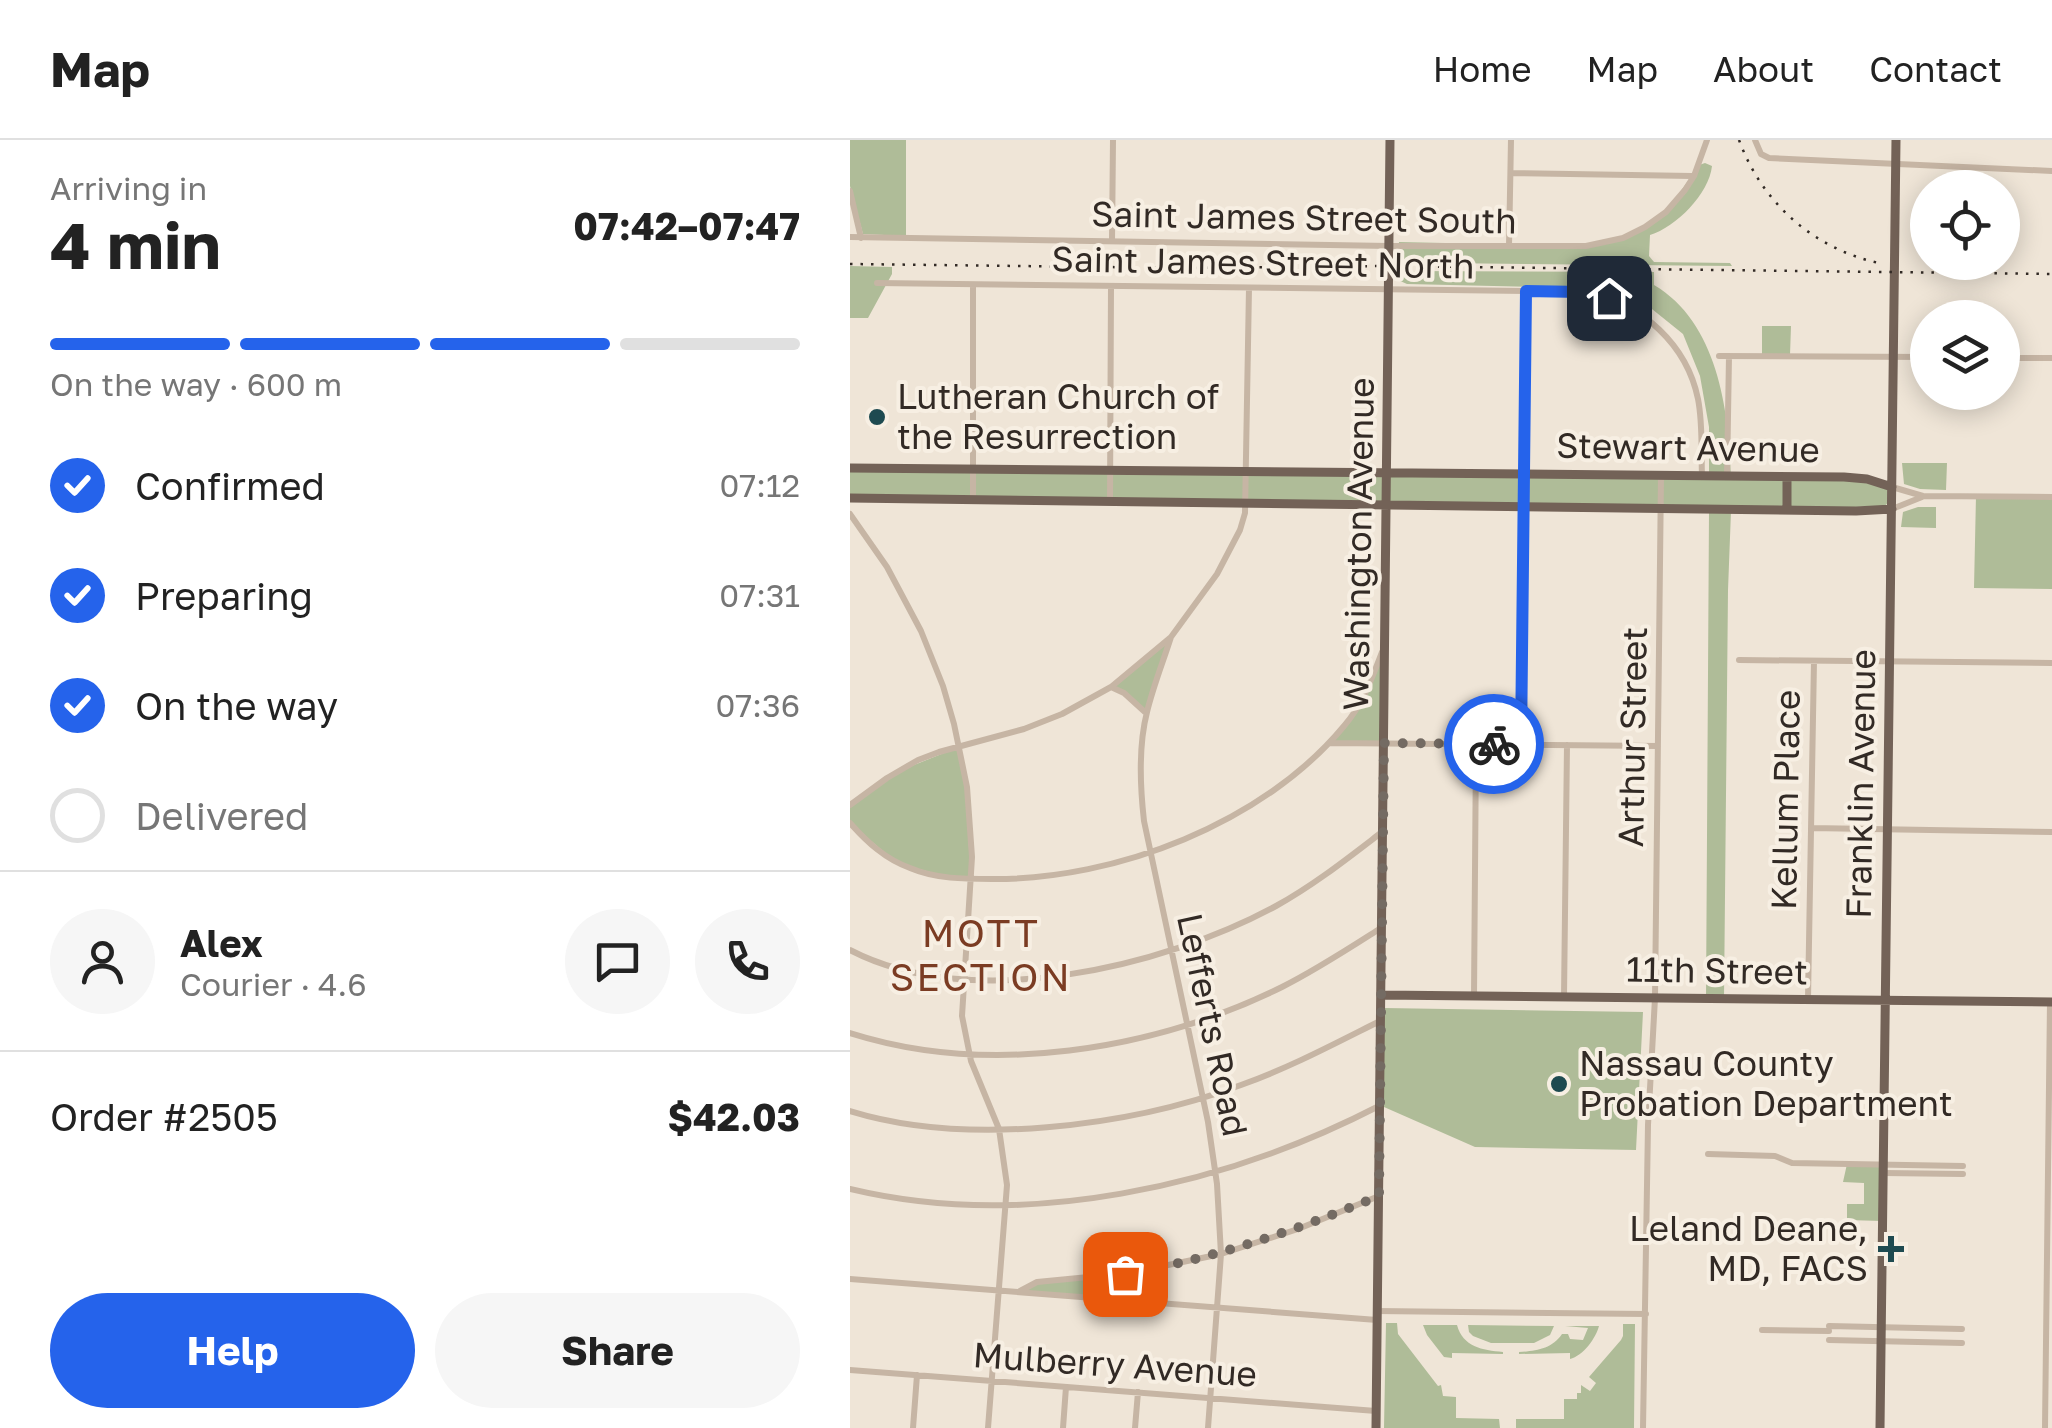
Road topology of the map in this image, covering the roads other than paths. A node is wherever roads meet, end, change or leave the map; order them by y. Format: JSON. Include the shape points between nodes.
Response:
{"nodes":[{"id":1,"x":1112,"y":140,"type":"edge"},
{"id":2,"x":1390,"y":140,"type":"edge"},
{"id":3,"x":1511,"y":140,"type":"edge"},
{"id":4,"x":1707,"y":140,"type":"edge"},
{"id":5,"x":1754,"y":140,"type":"edge"},
{"id":6,"x":1896,"y":140,"type":"edge"},
{"id":7,"x":1896,"y":164,"type":"junction"},
{"id":8,"x":2052,"y":171,"type":"edge"},
{"id":9,"x":1510,"y":173,"type":"junction"},
{"id":10,"x":1694,"y":176,"type":"junction"},
{"id":11,"x":850,"y":191,"type":"edge"},
{"id":12,"x":850,"y":237,"type":"edge"},
{"id":13,"x":862,"y":238,"type":"junction"},
{"id":14,"x":1112,"y":241,"type":"junction"},
{"id":15,"x":1389,"y":246,"type":"junction"},
{"id":16,"x":1509,"y":246,"type":"junction"},
{"id":17,"x":877,"y":284,"type":"dead end"},
{"id":18,"x":973,"y":285,"type":"junction"},
{"id":19,"x":1111,"y":286,"type":"junction"},
{"id":20,"x":1250,"y":288,"type":"junction"},
{"id":21,"x":1388,"y":290,"type":"junction"},
{"id":22,"x":1526,"y":291,"type":"junction"},
{"id":23,"x":1719,"y":356,"type":"dead end"},
{"id":24,"x":1729,"y":356,"type":"junction"},
{"id":25,"x":1894,"y":357,"type":"junction"},
{"id":26,"x":1910,"y":357,"type":"edge"},
{"id":27,"x":2020,"y":358,"type":"edge"},
{"id":28,"x":2052,"y":358,"type":"edge"},
{"id":29,"x":850,"y":468,"type":"edge"},
{"id":30,"x":973,"y":469,"type":"junction"},
{"id":31,"x":1110,"y":470,"type":"junction"},
{"id":32,"x":1248,"y":472,"type":"junction"},
{"id":33,"x":1388,"y":473,"type":"junction"},
{"id":34,"x":1524,"y":474,"type":"junction"},
{"id":35,"x":1661,"y":476,"type":"junction"},
{"id":36,"x":1702,"y":476,"type":"junction"},
{"id":37,"x":1727,"y":476,"type":"junction"},
{"id":38,"x":1787,"y":477,"type":"junction"},
{"id":39,"x":1892,"y":487,"type":"junction"},
{"id":40,"x":1923,"y":496,"type":"junction"},
{"id":41,"x":2052,"y":497,"type":"edge"},
{"id":42,"x":850,"y":498,"type":"edge"},
{"id":43,"x":973,"y":499,"type":"junction"},
{"id":44,"x":1110,"y":501,"type":"junction"},
{"id":45,"x":1246,"y":503,"type":"junction"},
{"id":46,"x":1387,"y":505,"type":"junction"},
{"id":47,"x":1524,"y":506,"type":"junction"},
{"id":48,"x":1661,"y":508,"type":"junction"},
{"id":49,"x":1892,"y":509,"type":"junction"},
{"id":50,"x":1787,"y":510,"type":"junction"},
{"id":51,"x":850,"y":514,"type":"edge"},
{"id":52,"x":1172,"y":637,"type":"junction"},
{"id":53,"x":1386,"y":643,"type":"junction"},
{"id":54,"x":1738,"y":660,"type":"dead end"},
{"id":55,"x":1814,"y":661,"type":"junction"},
{"id":56,"x":1890,"y":662,"type":"junction"},
{"id":57,"x":2052,"y":664,"type":"edge"},
{"id":58,"x":1111,"y":688,"type":"junction"},
{"id":59,"x":1146,"y":714,"type":"junction"},
{"id":60,"x":1328,"y":742,"type":"junction"},
{"id":61,"x":1384,"y":743,"type":"junction"},
{"id":62,"x":1476,"y":744,"type":"junction"},
{"id":63,"x":1521,"y":744,"type":"junction"},
{"id":64,"x":1567,"y":745,"type":"junction"},
{"id":65,"x":959,"y":746,"type":"junction"},
{"id":66,"x":1658,"y":746,"type":"junction"},
{"id":67,"x":850,"y":805,"type":"edge"},
{"id":68,"x":850,"y":823,"type":"edge"},
{"id":69,"x":1811,"y":828,"type":"junction"},
{"id":70,"x":1888,"y":830,"type":"junction"},
{"id":71,"x":1383,"y":831,"type":"junction"},
{"id":72,"x":2052,"y":832,"type":"edge"},
{"id":73,"x":1151,"y":852,"type":"junction"},
{"id":74,"x":970,"y":879,"type":"junction"},
{"id":75,"x":1382,"y":928,"type":"junction"},
{"id":76,"x":850,"y":950,"type":"edge"},
{"id":77,"x":1172,"y":950,"type":"junction"},
{"id":78,"x":963,"y":978,"type":"junction"},
{"id":79,"x":1381,"y":994,"type":"junction"},
{"id":80,"x":1474,"y":996,"type":"junction"},
{"id":81,"x":1564,"y":997,"type":"junction"},
{"id":82,"x":1655,"y":998,"type":"junction"},
{"id":83,"x":1808,"y":1000,"type":"junction"},
{"id":84,"x":1886,"y":1000,"type":"junction"},
{"id":85,"x":2051,"y":1002,"type":"edge"},
{"id":86,"x":1381,"y":1020,"type":"junction"},
{"id":87,"x":1188,"y":1024,"type":"junction"},
{"id":88,"x":850,"y":1032,"type":"edge"},
{"id":89,"x":970,"y":1053,"type":"junction"},
{"id":90,"x":1203,"y":1098,"type":"junction"},
{"id":91,"x":1380,"y":1105,"type":"junction"},
{"id":92,"x":850,"y":1111,"type":"edge"},
{"id":93,"x":999,"y":1128,"type":"junction"},
{"id":94,"x":1708,"y":1154,"type":"dead end"},
{"id":95,"x":1882,"y":1168,"type":"junction"},
{"id":96,"x":1963,"y":1170,"type":"dead end"},
{"id":97,"x":1216,"y":1172,"type":"junction"},
{"id":98,"x":850,"y":1189,"type":"edge"},
{"id":99,"x":1379,"y":1196,"type":"junction"},
{"id":100,"x":1005,"y":1203,"type":"junction"},
{"id":101,"x":1221,"y":1254,"type":"junction"},
{"id":102,"x":1125,"y":1274,"type":"junction"},
{"id":103,"x":850,"y":1279,"type":"edge"},
{"id":104,"x":998,"y":1290,"type":"junction"},
{"id":105,"x":1019,"y":1292,"type":"junction"},
{"id":106,"x":1125,"y":1300,"type":"junction"},
{"id":107,"x":1217,"y":1307,"type":"junction"},
{"id":108,"x":1646,"y":1314,"type":"junction"},
{"id":109,"x":1377,"y":1316,"type":"junction"},
{"id":110,"x":1882,"y":1328,"type":"junction"},
{"id":111,"x":1962,"y":1329,"type":"dead end"},
{"id":112,"x":1762,"y":1330,"type":"dead end"},
{"id":113,"x":1829,"y":1332,"type":"junction"},
{"id":114,"x":1882,"y":1341,"type":"junction"},
{"id":115,"x":1962,"y":1343,"type":"dead end"},
{"id":116,"x":850,"y":1370,"type":"edge"},
{"id":117,"x":917,"y":1375,"type":"junction"},
{"id":118,"x":991,"y":1381,"type":"junction"},
{"id":119,"x":1066,"y":1387,"type":"junction"},
{"id":120,"x":1138,"y":1392,"type":"junction"},
{"id":121,"x":1210,"y":1398,"type":"junction"},
{"id":122,"x":1376,"y":1410,"type":"junction"},
{"id":123,"x":912,"y":1428,"type":"edge"},
{"id":124,"x":988,"y":1428,"type":"edge"},
{"id":125,"x":1063,"y":1428,"type":"edge"},
{"id":126,"x":1136,"y":1428,"type":"edge"},
{"id":127,"x":1208,"y":1428,"type":"edge"},
{"id":128,"x":1376,"y":1428,"type":"edge"},
{"id":129,"x":1643,"y":1428,"type":"edge"},
{"id":130,"x":1880,"y":1428,"type":"edge"},
{"id":131,"x":2046,"y":1428,"type":"edge"}],
"edges":[{"from":1,"to":14,"type":"street"},
{"from":2,"to":15,"type":"main road","name":"Washington Avenue"},
{"from":3,"to":9,"type":"street"},
{"from":4,"to":10,"type":"street","name":"Saint James Street South"},
{"from":5,"to":7,"type":"street","via":[[1769,158]]},
{"from":6,"to":7,"type":"main road","name":"Franklin Avenue"},
{"from":7,"to":8,"type":"street"},
{"from":7,"to":25,"type":"main road","name":"Franklin Avenue"},
{"from":9,"to":10,"type":"street"},
{"from":9,"to":16,"type":"street"},
{"from":10,"to":16,"type":"street","name":"Saint James Street South","via":[[1666,212],[1623,238],[1586,246]]},
{"from":11,"to":13,"type":"street"},
{"from":12,"to":13,"type":"street","name":"Saint James Street South"},
{"from":13,"to":14,"type":"street","name":"Saint James Street South"},
{"from":14,"to":15,"type":"street","name":"Saint James Street South"},
{"from":15,"to":16,"type":"street","name":"Saint James Street South"},
{"from":15,"to":21,"type":"main road","name":"Washington Avenue"},
{"from":17,"to":18,"type":"street","name":"Saint James Street North"},
{"from":18,"to":19,"type":"street","name":"Saint James Street North"},
{"from":18,"to":30,"type":"street"},
{"from":19,"to":20,"type":"street","name":"Saint James Street North"},
{"from":19,"to":31,"type":"street"},
{"from":20,"to":21,"type":"street","name":"Saint James Street North"},
{"from":20,"to":32,"type":"street"},
{"from":21,"to":22,"type":"street","name":"Saint James Street North"},
{"from":21,"to":33,"type":"main road","name":"Washington Avenue"},
{"from":22,"to":34,"type":"street"},
{"from":22,"to":36,"type":"street","name":"Saint James Street North","via":[[1609,298],[1666,336],[1697,394]]},
{"from":23,"to":24,"type":"street"},
{"from":24,"to":25,"type":"street"},
{"from":24,"to":37,"type":"street"},
{"from":25,"to":26,"type":"street"},
{"from":25,"to":39,"type":"main road","name":"Franklin Avenue"},
{"from":27,"to":28,"type":"street"},
{"from":29,"to":30,"type":"main road","name":"Stewart Avenue"},
{"from":30,"to":31,"type":"main road","name":"Stewart Avenue"},
{"from":30,"to":43,"type":"street"},
{"from":31,"to":32,"type":"main road","name":"Stewart Avenue"},
{"from":31,"to":44,"type":"street"},
{"from":32,"to":33,"type":"main road","name":"Stewart Avenue"},
{"from":32,"to":45,"type":"street"},
{"from":33,"to":34,"type":"main road","name":"Stewart Avenue"},
{"from":33,"to":46,"type":"main road","name":"Washington Avenue"},
{"from":34,"to":35,"type":"main road","name":"Stewart Avenue"},
{"from":34,"to":47,"type":"street"},
{"from":35,"to":36,"type":"main road","name":"Stewart Avenue"},
{"from":35,"to":48,"type":"street","name":"Arthur Street"},
{"from":36,"to":37,"type":"main road","name":"Stewart Avenue"},
{"from":37,"to":38,"type":"main road","name":"Stewart Avenue"},
{"from":38,"to":39,"type":"main road","name":"Stewart Avenue","via":[[1857,478]]},
{"from":38,"to":50,"type":"main road"},
{"from":39,"to":40,"type":"street","name":"Stewart Avenue"},
{"from":39,"to":49,"type":"main road","name":"Franklin Avenue"},
{"from":40,"to":41,"type":"street","name":"Stewart Avenue"},
{"from":40,"to":49,"type":"street","name":"Stewart Avenue"},
{"from":42,"to":43,"type":"main road","name":"Stewart Avenue"},
{"from":43,"to":44,"type":"main road","name":"Stewart Avenue"},
{"from":44,"to":45,"type":"main road","name":"Stewart Avenue"},
{"from":45,"to":46,"type":"main road","name":"Stewart Avenue"},
{"from":45,"to":52,"type":"street","via":[[1226,557]]},
{"from":46,"to":47,"type":"main road","name":"Stewart Avenue"},
{"from":46,"to":53,"type":"main road","name":"Washington Avenue"},
{"from":47,"to":48,"type":"main road","name":"Stewart Avenue"},
{"from":47,"to":63,"type":"street"},
{"from":48,"to":50,"type":"main road","name":"Stewart Avenue"},
{"from":48,"to":66,"type":"street","name":"Arthur Street"},
{"from":49,"to":50,"type":"main road","name":"Stewart Avenue"},
{"from":49,"to":56,"type":"main road","name":"Franklin Avenue"},
{"from":51,"to":65,"type":"street","via":[[921,631]]},
{"from":52,"to":58,"type":"street"},
{"from":52,"to":59,"type":"street","name":"Lefferts Road"},
{"from":53,"to":60,"type":"street","via":[[1360,704]]},
{"from":53,"to":61,"type":"main road","name":"Washington Avenue"},
{"from":54,"to":55,"type":"street"},
{"from":55,"to":56,"type":"street"},
{"from":55,"to":69,"type":"street","name":"Kellum Place"},
{"from":56,"to":57,"type":"street"},
{"from":56,"to":70,"type":"main road","name":"Franklin Avenue"},
{"from":58,"to":59,"type":"street"},
{"from":58,"to":65,"type":"street","via":[[1024,729]]},
{"from":59,"to":73,"type":"street","name":"Lefferts Road","via":[[1141,786]]},
{"from":60,"to":61,"type":"street"},
{"from":60,"to":73,"type":"street","via":[[1234,814]]},
{"from":61,"to":62,"type":"street"},
{"from":61,"to":71,"type":"main road","name":"Washington Avenue"},
{"from":62,"to":63,"type":"street"},
{"from":62,"to":80,"type":"street"},
{"from":63,"to":64,"type":"street"},
{"from":64,"to":66,"type":"street"},
{"from":64,"to":81,"type":"street"},
{"from":65,"to":67,"type":"street","via":[[898,770]]},
{"from":65,"to":74,"type":"street","via":[[970,811]]},
{"from":66,"to":82,"type":"street","name":"Arthur Street"},
{"from":68,"to":74,"type":"street","via":[[897,863]]},
{"from":69,"to":70,"type":"street"},
{"from":69,"to":83,"type":"street","name":"Kellum Place"},
{"from":70,"to":72,"type":"street"},
{"from":70,"to":84,"type":"main road","name":"Franklin Avenue"},
{"from":71,"to":75,"type":"main road","name":"Washington Avenue"},
{"from":71,"to":77,"type":"street","via":[[1276,906]]},
{"from":73,"to":74,"type":"street","via":[[1056,875]]},
{"from":73,"to":77,"type":"street","name":"Lefferts Road"},
{"from":74,"to":78,"type":"street"},
{"from":75,"to":79,"type":"main road","name":"Washington Avenue"},
{"from":75,"to":87,"type":"street","via":[[1279,988]]},
{"from":76,"to":78,"type":"street","via":[[908,972]]},
{"from":77,"to":78,"type":"street","via":[[1062,975]]},
{"from":77,"to":87,"type":"street","name":"Lefferts Road"},
{"from":78,"to":89,"type":"street"},
{"from":79,"to":80,"type":"main road","name":"11th Street"},
{"from":79,"to":86,"type":"main road","name":"Washington Avenue"},
{"from":80,"to":81,"type":"main road","name":"11th Street"},
{"from":81,"to":82,"type":"main road","name":"11th Street"},
{"from":82,"to":83,"type":"main road","name":"11th Street"},
{"from":82,"to":108,"type":"street","name":"Arthur Street"},
{"from":83,"to":84,"type":"main road","name":"11th Street"},
{"from":84,"to":85,"type":"main road","name":"11th Street"},
{"from":84,"to":95,"type":"main road","name":"Franklin Avenue"},
{"from":85,"to":131,"type":"street"},
{"from":86,"to":90,"type":"street","via":[[1286,1068]]},
{"from":86,"to":91,"type":"main road","name":"Washington Avenue"},
{"from":87,"to":89,"type":"street","via":[[1070,1049]]},
{"from":87,"to":90,"type":"street","name":"Lefferts Road"},
{"from":88,"to":89,"type":"street","via":[[901,1047]]},
{"from":89,"to":93,"type":"street"},
{"from":90,"to":93,"type":"street","via":[[1098,1121]]},
{"from":90,"to":97,"type":"street","name":"Lefferts Road"},
{"from":91,"to":97,"type":"street","via":[[1303,1142]]},
{"from":91,"to":99,"type":"main road","name":"Washington Avenue"},
{"from":92,"to":93,"type":"street","via":[[914,1125]]},
{"from":93,"to":100,"type":"street"},
{"from":94,"to":95,"type":"street"},
{"from":95,"to":96,"type":"street"},
{"from":95,"to":110,"type":"main road","name":"Franklin Avenue"},
{"from":97,"to":100,"type":"street","via":[[1098,1197]]},
{"from":97,"to":101,"type":"street","name":"Lefferts Road"},
{"from":98,"to":100,"type":"street","via":[[918,1201]]},
{"from":99,"to":101,"type":"street"},
{"from":99,"to":109,"type":"main road","name":"Washington Avenue"},
{"from":100,"to":104,"type":"street"},
{"from":101,"to":102,"type":"street"},
{"from":101,"to":107,"type":"street","name":"Lefferts Road"},
{"from":102,"to":105,"type":"street","via":[[1036,1282]]},
{"from":102,"to":106,"type":"street"},
{"from":103,"to":104,"type":"street"},
{"from":104,"to":105,"type":"street"},
{"from":104,"to":118,"type":"street"},
{"from":105,"to":106,"type":"street"},
{"from":106,"to":107,"type":"street"},
{"from":107,"to":109,"type":"street"},
{"from":107,"to":121,"type":"street","name":"Lefferts Road"},
{"from":108,"to":109,"type":"street"},
{"from":108,"to":129,"type":"street","name":"Arthur Street"},
{"from":109,"to":122,"type":"main road","name":"Washington Avenue"},
{"from":110,"to":111,"type":"street"},
{"from":110,"to":113,"type":"street"},
{"from":110,"to":114,"type":"main road","name":"Franklin Avenue"},
{"from":112,"to":113,"type":"street"},
{"from":113,"to":114,"type":"street"},
{"from":114,"to":115,"type":"street"},
{"from":114,"to":130,"type":"main road","name":"Franklin Avenue"},
{"from":116,"to":117,"type":"street","name":"Mulberry Avenue"},
{"from":117,"to":118,"type":"street","name":"Mulberry Avenue"},
{"from":117,"to":123,"type":"street"},
{"from":118,"to":119,"type":"street","name":"Mulberry Avenue"},
{"from":118,"to":124,"type":"street"},
{"from":119,"to":120,"type":"street","name":"Mulberry Avenue"},
{"from":119,"to":125,"type":"street"},
{"from":120,"to":121,"type":"street","name":"Mulberry Avenue"},
{"from":120,"to":126,"type":"street"},
{"from":121,"to":122,"type":"street","name":"Mulberry Avenue"},
{"from":121,"to":127,"type":"street","name":"Lefferts Road"},
{"from":122,"to":128,"type":"main road","name":"Washington Avenue"}]}
